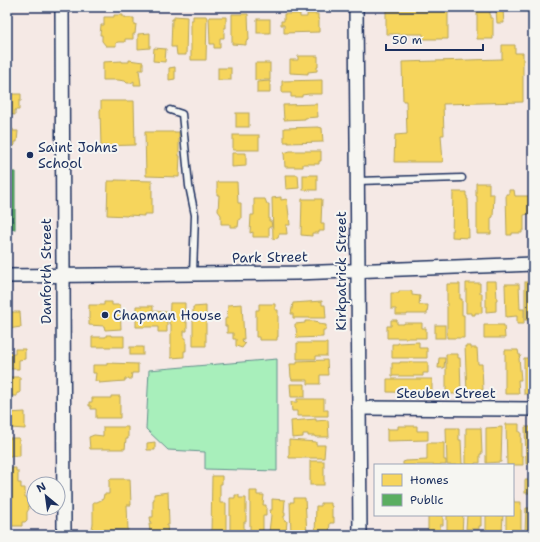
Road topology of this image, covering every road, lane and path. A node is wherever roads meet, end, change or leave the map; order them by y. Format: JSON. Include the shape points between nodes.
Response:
{"nodes":[{"id":1,"x":62,"y":7,"type":"edge"},
{"id":2,"x":356,"y":7,"type":"edge"},
{"id":3,"x":170,"y":110,"type":"dead end"},
{"id":4,"x":462,"y":178,"type":"dead end"},
{"id":5,"x":357,"y":181,"type":"junction"},
{"id":6,"x":533,"y":264,"type":"edge"},
{"id":7,"x":357,"y":271,"type":"junction"},
{"id":8,"x":194,"y":274,"type":"junction"},
{"id":9,"x":7,"y":276,"type":"edge"},
{"id":10,"x":62,"y":276,"type":"junction"},
{"id":11,"x":358,"y":408,"type":"junction"},
{"id":12,"x":533,"y":409,"type":"edge"},
{"id":13,"x":64,"y":535,"type":"edge"},
{"id":14,"x":360,"y":535,"type":"edge"}],
"edges":[{"from":1,"to":10,"type":"street","name":"Danforth Street"},
{"from":2,"to":5,"type":"street","name":"Kirkpatrick Street"},
{"from":3,"to":8,"type":"lane","via":[[182,114],[194,215]]},
{"from":4,"to":5,"type":"lane"},
{"from":5,"to":7,"type":"street","name":"Kirkpatrick Street"},
{"from":6,"to":7,"type":"street","name":"Park Street"},
{"from":7,"to":8,"type":"street","name":"Park Street"},
{"from":7,"to":11,"type":"street","name":"Kirkpatrick Street"},
{"from":8,"to":10,"type":"street","name":"Park Street"},
{"from":9,"to":10,"type":"street","name":"Park Street"},
{"from":10,"to":13,"type":"street","name":"Danforth Street"},
{"from":11,"to":12,"type":"street","name":"Steuben Street"},
{"from":11,"to":14,"type":"street","name":"Kirkpatrick Street"}]}
